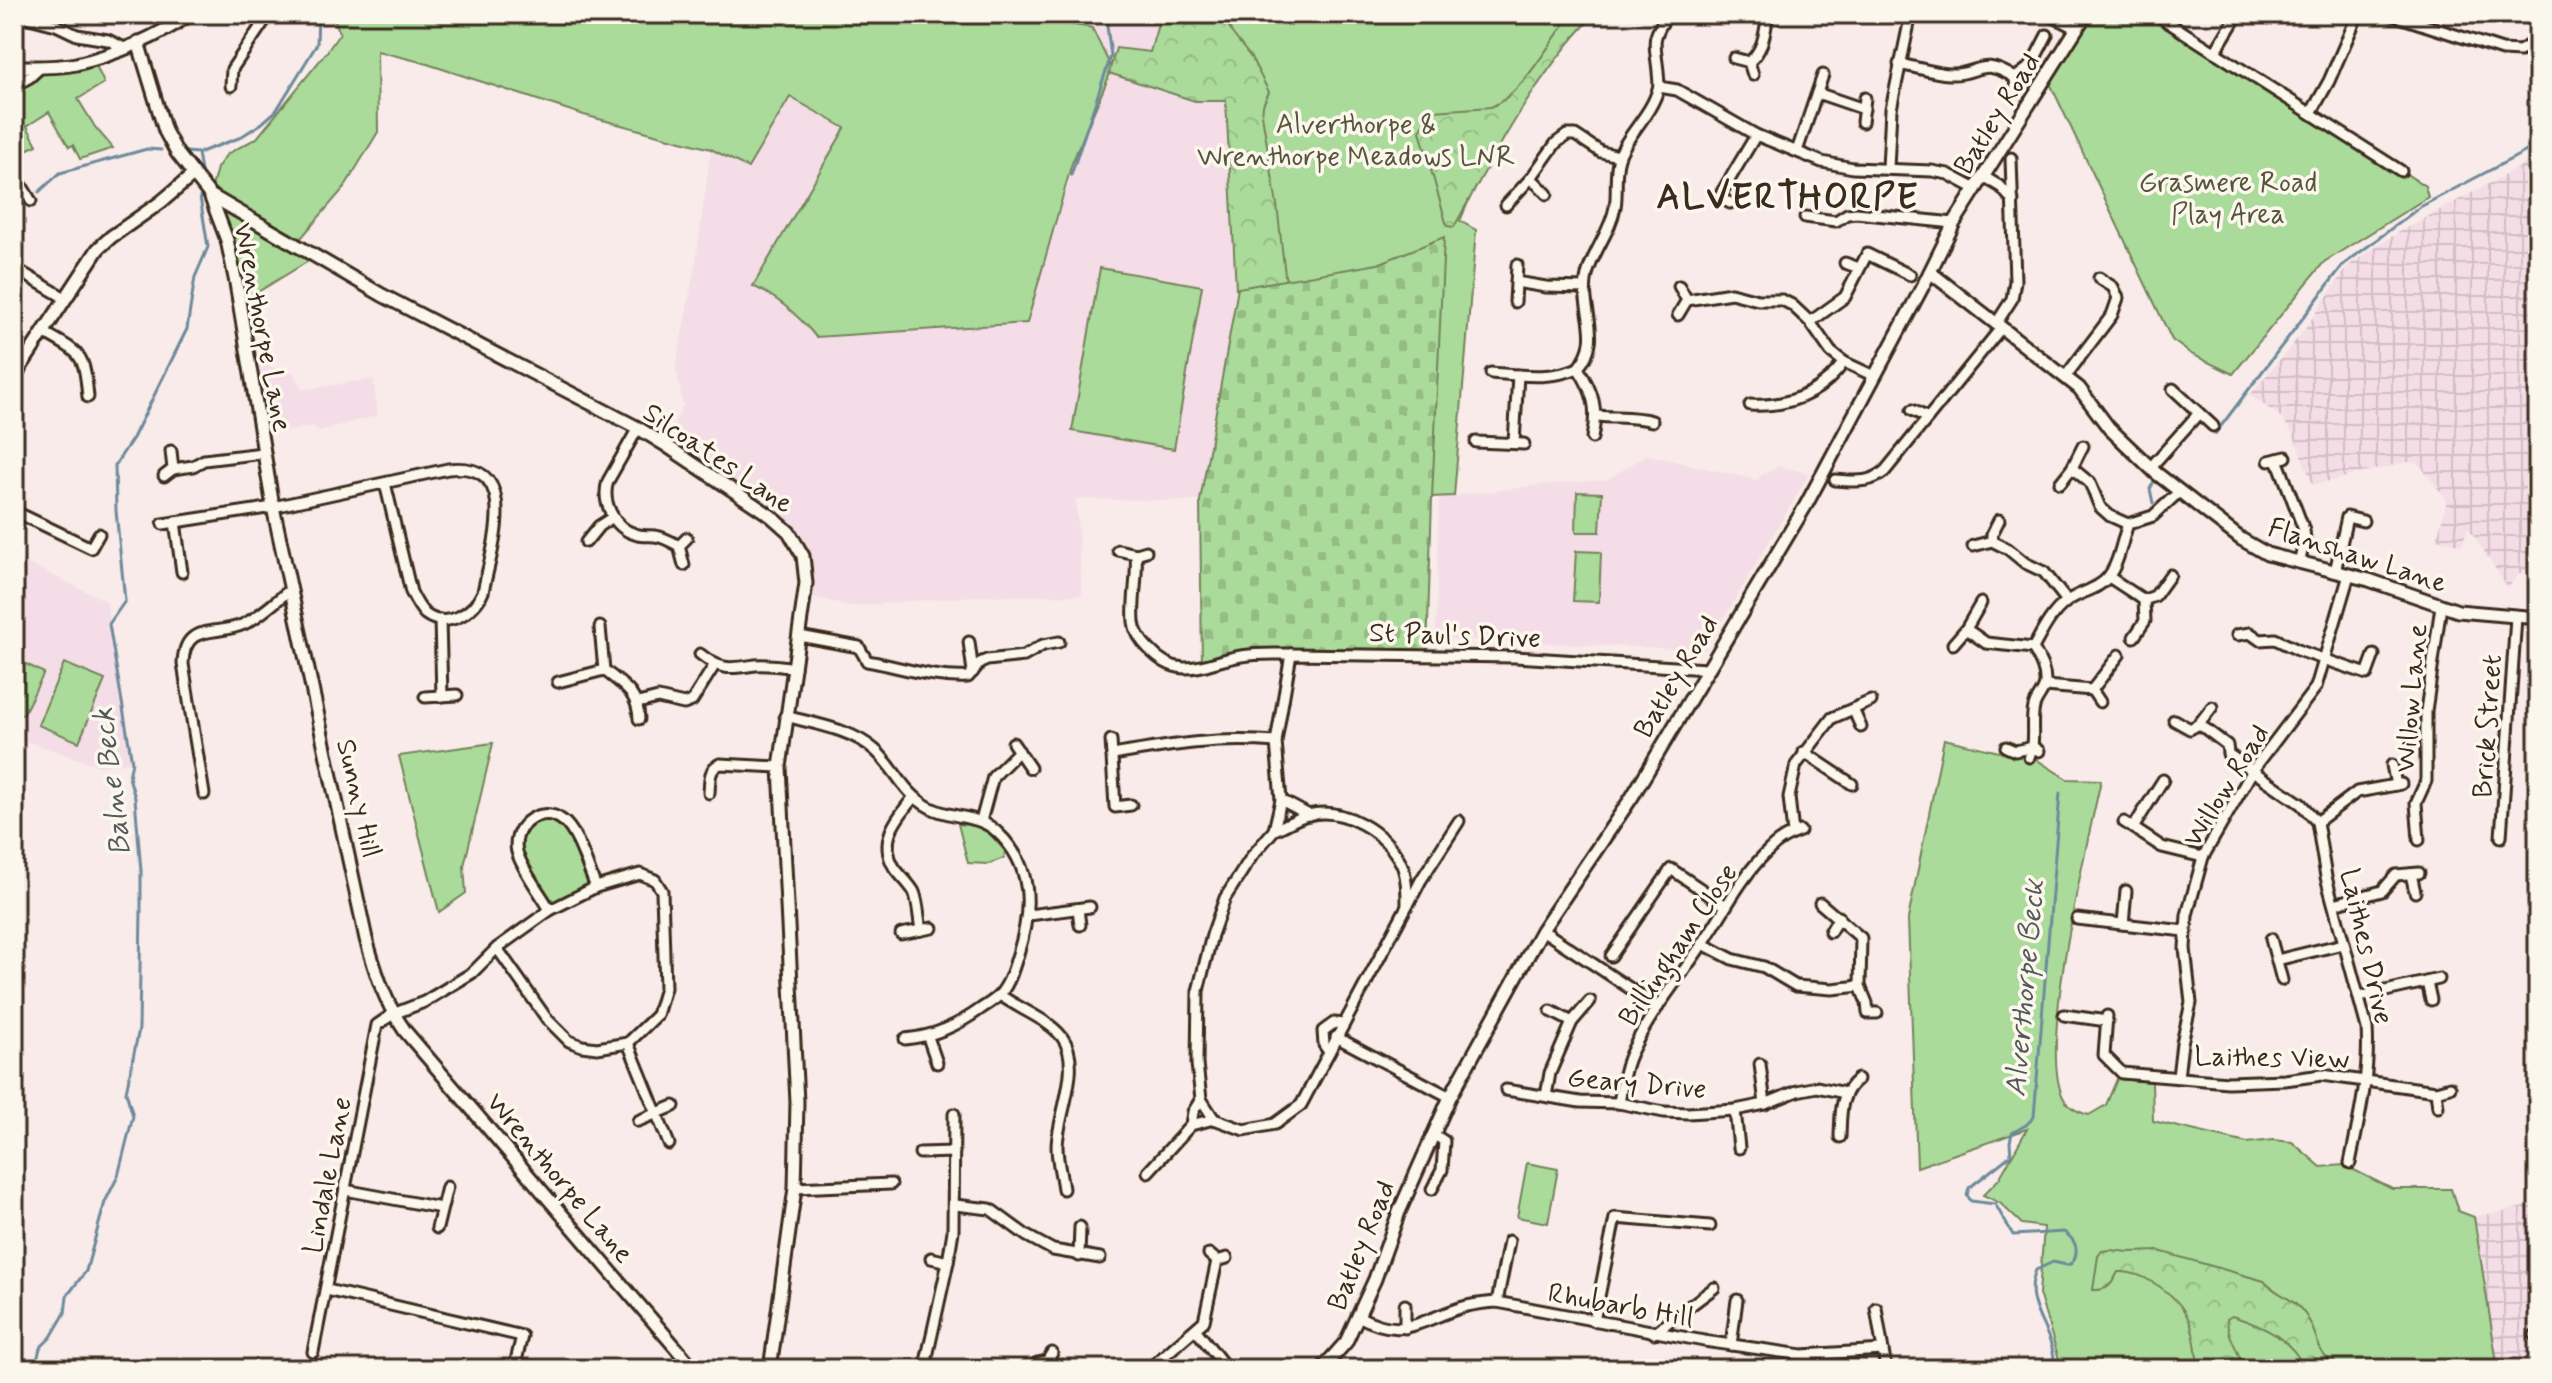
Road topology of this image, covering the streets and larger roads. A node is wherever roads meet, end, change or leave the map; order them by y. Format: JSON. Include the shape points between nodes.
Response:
{"nodes":[{"id":1,"x":14,"y":14,"type":"edge"},
{"id":2,"x":190,"y":14,"type":"edge"},
{"id":3,"x":268,"y":14,"type":"edge"},
{"id":4,"x":1668,"y":14,"type":"edge"},
{"id":5,"x":1768,"y":14,"type":"edge"},
{"id":6,"x":1911,"y":14,"type":"edge"},
{"id":7,"x":2048,"y":14,"type":"edge"},
{"id":8,"x":2086,"y":14,"type":"edge"},
{"id":9,"x":2155,"y":14,"type":"edge"},
{"id":10,"x":2238,"y":14,"type":"edge"},
{"id":11,"x":2358,"y":14,"type":"edge"},
{"id":12,"x":2390,"y":14,"type":"edge"},
{"id":13,"x":2077,"y":29,"type":"junction"},
{"id":14,"x":2047,"y":35,"type":"dead end"},
{"id":15,"x":2538,"y":39,"type":"edge"},
{"id":16,"x":138,"y":42,"type":"junction"},
{"id":17,"x":124,"y":48,"type":"junction"},
{"id":18,"x":2215,"y":52,"type":"junction"},
{"id":19,"x":1734,"y":58,"type":"dead end"},
{"id":20,"x":1749,"y":62,"type":"junction"},
{"id":21,"x":1899,"y":64,"type":"junction"},
{"id":22,"x":14,"y":67,"type":"edge"},
{"id":23,"x":41,"y":67,"type":"junction"},
{"id":24,"x":1753,"y":75,"type":"dead end"},
{"id":25,"x":1823,"y":75,"type":"dead end"},
{"id":26,"x":2015,"y":78,"type":"junction"},
{"id":27,"x":14,"y":86,"type":"edge"},
{"id":28,"x":231,"y":86,"type":"dead end"},
{"id":29,"x":1659,"y":87,"type":"junction"},
{"id":30,"x":2016,"y":91,"type":"dead end"},
{"id":31,"x":1817,"y":93,"type":"junction"},
{"id":32,"x":1865,"y":98,"type":"dead end"},
{"id":33,"x":1864,"y":109,"type":"junction"},
{"id":34,"x":2311,"y":113,"type":"junction"},
{"id":35,"x":1862,"y":122,"type":"dead end"},
{"id":36,"x":1756,"y":135,"type":"junction"},
{"id":37,"x":1797,"y":151,"type":"junction"},
{"id":38,"x":1619,"y":156,"type":"junction"},
{"id":39,"x":2011,"y":158,"type":"dead end"},
{"id":40,"x":1888,"y":168,"type":"junction"},
{"id":41,"x":2401,"y":171,"type":"dead end"},
{"id":42,"x":193,"y":175,"type":"junction"},
{"id":43,"x":1984,"y":177,"type":"junction"},
{"id":44,"x":1531,"y":178,"type":"junction"},
{"id":45,"x":19,"y":181,"type":"dead end"},
{"id":46,"x":1976,"y":189,"type":"junction"},
{"id":47,"x":25,"y":191,"type":"junction"},
{"id":48,"x":1547,"y":194,"type":"dead end"},
{"id":49,"x":210,"y":195,"type":"junction"},
{"id":50,"x":14,"y":197,"type":"edge"},
{"id":51,"x":31,"y":201,"type":"dead end"},
{"id":52,"x":2013,"y":201,"type":"junction"},
{"id":53,"x":1730,"y":203,"type":"dead end"},
{"id":54,"x":1506,"y":205,"type":"dead end"},
{"id":55,"x":1805,"y":217,"type":"dead end"},
{"id":56,"x":1954,"y":223,"type":"junction"},
{"id":57,"x":1845,"y":263,"type":"dead end"},
{"id":58,"x":1517,"y":265,"type":"dead end"},
{"id":59,"x":14,"y":268,"type":"edge"},
{"id":60,"x":1859,"y":268,"type":"junction"},
{"id":61,"x":1930,"y":272,"type":"junction"},
{"id":62,"x":1910,"y":275,"type":"dead end"},
{"id":63,"x":2099,"y":278,"type":"dead end"},
{"id":64,"x":1516,"y":282,"type":"junction"},
{"id":65,"x":1679,"y":286,"type":"dead end"},
{"id":66,"x":1585,"y":288,"type":"junction"},
{"id":67,"x":65,"y":298,"type":"junction"},
{"id":68,"x":1687,"y":300,"type":"junction"},
{"id":69,"x":1515,"y":302,"type":"dead end"},
{"id":70,"x":1678,"y":315,"type":"dead end"},
{"id":71,"x":1810,"y":322,"type":"junction"},
{"id":72,"x":1998,"y":326,"type":"junction"},
{"id":73,"x":45,"y":333,"type":"junction"},
{"id":74,"x":1844,"y":362,"type":"junction"},
{"id":75,"x":1578,"y":368,"type":"junction"},
{"id":76,"x":1491,"y":373,"type":"dead end"},
{"id":77,"x":1518,"y":375,"type":"junction"},
{"id":78,"x":1874,"y":376,"type":"junction"},
{"id":79,"x":14,"y":377,"type":"edge"},
{"id":80,"x":2065,"y":377,"type":"junction"},
{"id":81,"x":2173,"y":389,"type":"dead end"},
{"id":82,"x":88,"y":397,"type":"dead end"},
{"id":83,"x":1750,"y":405,"type":"dead end"},
{"id":84,"x":1912,"y":410,"type":"dead end"},
{"id":85,"x":2199,"y":413,"type":"junction"},
{"id":86,"x":1597,"y":416,"type":"junction"},
{"id":87,"x":1928,"y":418,"type":"junction"},
{"id":88,"x":1652,"y":421,"type":"dead end"},
{"id":89,"x":2213,"y":426,"type":"dead end"},
{"id":90,"x":638,"y":428,"type":"junction"},
{"id":91,"x":1592,"y":438,"type":"dead end"},
{"id":92,"x":1476,"y":442,"type":"dead end"},
{"id":93,"x":2083,"y":446,"type":"dead end"},
{"id":94,"x":171,"y":451,"type":"dead end"},
{"id":95,"x":263,"y":453,"type":"junction"},
{"id":96,"x":2277,"y":459,"type":"dead end"},
{"id":97,"x":2072,"y":468,"type":"junction"},
{"id":98,"x":2150,"y":468,"type":"junction"},
{"id":99,"x":173,"y":469,"type":"junction"},
{"id":100,"x":164,"y":476,"type":"dead end"},
{"id":101,"x":1835,"y":480,"type":"dead end"},
{"id":102,"x":385,"y":483,"type":"junction"},
{"id":103,"x":2060,"y":483,"type":"dead end"},
{"id":104,"x":2180,"y":491,"type":"junction"},
{"id":105,"x":273,"y":507,"type":"junction"},
{"id":106,"x":14,"y":511,"type":"edge"},
{"id":107,"x":613,"y":517,"type":"junction"},
{"id":108,"x":1999,"y":520,"type":"dead end"},
{"id":109,"x":2363,"y":521,"type":"dead end"},
{"id":110,"x":175,"y":522,"type":"junction"},
{"id":111,"x":163,"y":524,"type":"dead end"},
{"id":112,"x":2128,"y":524,"type":"junction"},
{"id":113,"x":99,"y":534,"type":"dead end"},
{"id":114,"x":687,"y":538,"type":"dead end"},
{"id":115,"x":1992,"y":541,"type":"junction"},
{"id":116,"x":586,"y":542,"type":"dead end"},
{"id":117,"x":679,"y":546,"type":"junction"},
{"id":118,"x":1973,"y":546,"type":"dead end"},
{"id":119,"x":1118,"y":550,"type":"dead end"},
{"id":120,"x":2299,"y":563,"type":"junction"},
{"id":121,"x":684,"y":565,"type":"dead end"},
{"id":122,"x":182,"y":572,"type":"dead end"},
{"id":123,"x":2335,"y":572,"type":"junction"},
{"id":124,"x":2170,"y":575,"type":"dead end"},
{"id":125,"x":2349,"y":575,"type":"junction"},
{"id":126,"x":2109,"y":577,"type":"junction"},
{"id":127,"x":291,"y":589,"type":"junction"},
{"id":128,"x":2144,"y":600,"type":"junction"},
{"id":129,"x":2067,"y":601,"type":"junction"},
{"id":130,"x":1981,"y":603,"type":"dead end"},
{"id":131,"x":2441,"y":606,"type":"junction"},
{"id":132,"x":2516,"y":617,"type":"junction"},
{"id":133,"x":2538,"y":618,"type":"edge"},
{"id":134,"x":440,"y":620,"type":"junction"},
{"id":135,"x":2254,"y":622,"type":"dead end"},
{"id":136,"x":600,"y":627,"type":"dead end"},
{"id":137,"x":1966,"y":629,"type":"junction"},
{"id":138,"x":2250,"y":633,"type":"junction"},
{"id":139,"x":2237,"y":635,"type":"dead end"},
{"id":140,"x":799,"y":636,"type":"junction"},
{"id":141,"x":2134,"y":637,"type":"dead end"},
{"id":142,"x":969,"y":642,"type":"dead end"},
{"id":143,"x":1059,"y":642,"type":"dead end"},
{"id":144,"x":1953,"y":644,"type":"dead end"},
{"id":145,"x":2033,"y":648,"type":"junction"},
{"id":146,"x":700,"y":654,"type":"dead end"},
{"id":147,"x":1291,"y":654,"type":"junction"},
{"id":148,"x":2119,"y":655,"type":"dead end"},
{"id":149,"x":2374,"y":655,"type":"dead end"},
{"id":150,"x":2326,"y":660,"type":"junction"},
{"id":151,"x":714,"y":666,"type":"junction"},
{"id":152,"x":795,"y":668,"type":"junction"},
{"id":153,"x":1707,"y":669,"type":"junction"},
{"id":154,"x":604,"y":670,"type":"junction"},
{"id":155,"x":972,"y":677,"type":"junction"},
{"id":156,"x":558,"y":682,"type":"dead end"},
{"id":157,"x":2045,"y":686,"type":"junction"},
{"id":158,"x":2092,"y":690,"type":"junction"},
{"id":159,"x":457,"y":695,"type":"dead end"},
{"id":160,"x":442,"y":696,"type":"junction"},
{"id":161,"x":425,"y":697,"type":"dead end"},
{"id":162,"x":1871,"y":701,"type":"dead end"},
{"id":163,"x":2100,"y":702,"type":"dead end"},
{"id":164,"x":638,"y":703,"type":"junction"},
{"id":165,"x":2212,"y":707,"type":"dead end"},
{"id":166,"x":1853,"y":709,"type":"junction"},
{"id":167,"x":785,"y":716,"type":"junction"},
{"id":168,"x":639,"y":719,"type":"dead end"},
{"id":169,"x":2174,"y":720,"type":"dead end"},
{"id":170,"x":2199,"y":724,"type":"junction"},
{"id":171,"x":1861,"y":727,"type":"dead end"},
{"id":172,"x":1111,"y":740,"type":"dead end"},
{"id":173,"x":1276,"y":742,"type":"junction"},
{"id":174,"x":2006,"y":747,"type":"dead end"},
{"id":175,"x":1804,"y":752,"type":"junction"},
{"id":176,"x":1113,"y":755,"type":"junction"},
{"id":177,"x":2392,"y":765,"type":"dead end"},
{"id":178,"x":780,"y":767,"type":"junction"},
{"id":179,"x":1030,"y":768,"type":"dead end"},
{"id":180,"x":2253,"y":770,"type":"junction"},
{"id":181,"x":2163,"y":780,"type":"dead end"},
{"id":182,"x":1852,"y":784,"type":"dead end"},
{"id":183,"x":2144,"y":785,"type":"dead end"},
{"id":184,"x":2155,"y":792,"type":"junction"},
{"id":185,"x":709,"y":793,"type":"dead end"},
{"id":186,"x":204,"y":794,"type":"dead end"},
{"id":187,"x":913,"y":798,"type":"junction"},
{"id":188,"x":1281,"y":800,"type":"junction"},
{"id":189,"x":1131,"y":805,"type":"dead end"},
{"id":190,"x":1309,"y":815,"type":"junction"},
{"id":191,"x":981,"y":821,"type":"junction"},
{"id":192,"x":1459,"y":821,"type":"dead end"},
{"id":193,"x":2317,"y":822,"type":"junction"},
{"id":194,"x":1274,"y":830,"type":"junction"},
{"id":195,"x":2501,"y":837,"type":"dead end"},
{"id":196,"x":2419,"y":840,"type":"dead end"},
{"id":197,"x":2203,"y":857,"type":"junction"},
{"id":198,"x":1406,"y":879,"type":"junction"},
{"id":199,"x":1421,"y":880,"type":"junction"},
{"id":200,"x":596,"y":887,"type":"junction"},
{"id":201,"x":2126,"y":891,"type":"dead end"},
{"id":202,"x":2415,"y":892,"type":"dead end"},
{"id":203,"x":1820,"y":903,"type":"dead end"},
{"id":204,"x":2334,"y":904,"type":"junction"},
{"id":205,"x":1407,"y":906,"type":"junction"},
{"id":206,"x":1726,"y":906,"type":"junction"},
{"id":207,"x":1090,"y":907,"type":"dead end"},
{"id":208,"x":1078,"y":909,"type":"junction"},
{"id":209,"x":550,"y":910,"type":"junction"},
{"id":210,"x":1029,"y":915,"type":"junction"},
{"id":211,"x":1839,"y":917,"type":"junction"},
{"id":212,"x":2077,"y":919,"type":"dead end"},
{"id":213,"x":2123,"y":924,"type":"junction"},
{"id":214,"x":1080,"y":925,"type":"dead end"},
{"id":215,"x":932,"y":928,"type":"dead end"},
{"id":216,"x":921,"y":930,"type":"junction"},
{"id":217,"x":1542,"y":930,"type":"junction"},
{"id":218,"x":2185,"y":931,"type":"junction"},
{"id":219,"x":1830,"y":932,"type":"dead end"},
{"id":220,"x":901,"y":934,"type":"dead end"},
{"id":221,"x":2271,"y":939,"type":"dead end"},
{"id":222,"x":1703,"y":944,"type":"junction"},
{"id":223,"x":2343,"y":944,"type":"junction"},
{"id":224,"x":497,"y":948,"type":"junction"},
{"id":225,"x":1611,"y":956,"type":"dead end"},
{"id":226,"x":2277,"y":960,"type":"junction"},
{"id":227,"x":2439,"y":979,"type":"dead end"},
{"id":228,"x":2282,"y":980,"type":"dead end"},
{"id":229,"x":2427,"y":982,"type":"junction"},
{"id":230,"x":1860,"y":986,"type":"junction"},
{"id":231,"x":1000,"y":995,"type":"junction"},
{"id":232,"x":2359,"y":997,"type":"junction"},
{"id":233,"x":2431,"y":1000,"type":"dead end"},
{"id":234,"x":1590,"y":1001,"type":"dead end"},
{"id":235,"x":1658,"y":1007,"type":"junction"},
{"id":236,"x":1551,"y":1011,"type":"dead end"},
{"id":237,"x":1877,"y":1013,"type":"dead end"},
{"id":238,"x":393,"y":1014,"type":"junction"},
{"id":239,"x":2064,"y":1015,"type":"dead end"},
{"id":240,"x":1572,"y":1022,"type":"junction"},
{"id":241,"x":1344,"y":1024,"type":"junction"},
{"id":242,"x":928,"y":1037,"type":"junction"},
{"id":243,"x":1336,"y":1037,"type":"junction"},
{"id":244,"x":905,"y":1039,"type":"dead end"},
{"id":245,"x":628,"y":1043,"type":"junction"},
{"id":246,"x":1329,"y":1052,"type":"junction"},
{"id":247,"x":937,"y":1063,"type":"dead end"},
{"id":248,"x":1760,"y":1064,"type":"dead end"},
{"id":249,"x":2178,"y":1077,"type":"junction"},
{"id":250,"x":1858,"y":1079,"type":"dead end"},
{"id":251,"x":2366,"y":1080,"type":"junction"},
{"id":252,"x":2450,"y":1087,"type":"dead end"},
{"id":253,"x":1506,"y":1090,"type":"dead end"},
{"id":254,"x":2436,"y":1091,"type":"junction"},
{"id":255,"x":1845,"y":1093,"type":"junction"},
{"id":256,"x":1546,"y":1096,"type":"junction"},
{"id":257,"x":1450,"y":1097,"type":"junction"},
{"id":258,"x":1201,"y":1099,"type":"junction"},
{"id":259,"x":1619,"y":1103,"type":"junction"},
{"id":260,"x":1765,"y":1104,"type":"junction"},
{"id":261,"x":674,"y":1106,"type":"dead end"},
{"id":262,"x":2438,"y":1107,"type":"dead end"},
{"id":263,"x":1735,"y":1110,"type":"junction"},
{"id":264,"x":657,"y":1114,"type":"junction"},
{"id":265,"x":954,"y":1114,"type":"dead end"},
{"id":266,"x":1214,"y":1119,"type":"junction"},
{"id":267,"x":638,"y":1121,"type":"dead end"},
{"id":268,"x":1191,"y":1125,"type":"junction"},
{"id":269,"x":1433,"y":1134,"type":"junction"},
{"id":270,"x":1840,"y":1137,"type":"dead end"},
{"id":271,"x":669,"y":1144,"type":"dead end"},
{"id":272,"x":1739,"y":1148,"type":"dead end"},
{"id":273,"x":954,"y":1152,"type":"junction"},
{"id":274,"x":920,"y":1153,"type":"dead end"},
{"id":275,"x":2350,"y":1163,"type":"dead end"},
{"id":276,"x":1148,"y":1172,"type":"dead end"},
{"id":277,"x":891,"y":1184,"type":"dead end"},
{"id":278,"x":1065,"y":1184,"type":"dead end"},
{"id":279,"x":447,"y":1187,"type":"dead end"},
{"id":280,"x":795,"y":1188,"type":"junction"},
{"id":281,"x":1432,"y":1189,"type":"dead end"},
{"id":282,"x":345,"y":1190,"type":"junction"},
{"id":283,"x":955,"y":1205,"type":"junction"},
{"id":284,"x":441,"y":1208,"type":"junction"},
{"id":285,"x":1710,"y":1226,"type":"dead end"},
{"id":286,"x":1080,"y":1227,"type":"dead end"},
{"id":287,"x":437,"y":1228,"type":"dead end"},
{"id":288,"x":1509,"y":1241,"type":"dead end"},
{"id":289,"x":1079,"y":1256,"type":"junction"},
{"id":290,"x":931,"y":1258,"type":"dead end"},
{"id":291,"x":1100,"y":1258,"type":"dead end"},
{"id":292,"x":1218,"y":1258,"type":"dead end"},
{"id":293,"x":948,"y":1262,"type":"junction"},
{"id":294,"x":1714,"y":1288,"type":"dead end"},
{"id":295,"x":327,"y":1290,"type":"junction"},
{"id":296,"x":1737,"y":1300,"type":"dead end"},
{"id":297,"x":1497,"y":1302,"type":"junction"},
{"id":298,"x":1405,"y":1305,"type":"dead end"},
{"id":299,"x":1876,"y":1308,"type":"dead end"},
{"id":300,"x":1358,"y":1316,"type":"junction"},
{"id":301,"x":1594,"y":1321,"type":"junction"},
{"id":302,"x":1405,"y":1328,"type":"junction"},
{"id":303,"x":1196,"y":1330,"type":"junction"},
{"id":304,"x":1654,"y":1333,"type":"junction"},
{"id":305,"x":1731,"y":1345,"type":"junction"},
{"id":306,"x":1883,"y":1350,"type":"junction"},
{"id":307,"x":313,"y":1352,"type":"dead end"},
{"id":308,"x":514,"y":1369,"type":"edge"},
{"id":309,"x":694,"y":1369,"type":"edge"},
{"id":310,"x":770,"y":1369,"type":"edge"},
{"id":311,"x":928,"y":1369,"type":"edge"},
{"id":312,"x":1149,"y":1369,"type":"edge"},
{"id":313,"x":1227,"y":1369,"type":"edge"},
{"id":314,"x":1322,"y":1369,"type":"edge"},
{"id":315,"x":1886,"y":1369,"type":"edge"}],
"edges":[{"from":1,"to":17,"type":"street"},
{"from":2,"to":16,"type":"street"},
{"from":3,"to":28,"type":"street","via":[[229,66]]},
{"from":4,"to":29,"type":"street","via":[[1653,43]]},
{"from":5,"to":20,"type":"street","via":[[1762,44]]},
{"from":6,"to":21,"type":"street"},
{"from":7,"to":13,"type":"street"},
{"from":8,"to":13,"type":"street","name":"Batley Road"},
{"from":9,"to":18,"type":"street"},
{"from":10,"to":18,"type":"street"},
{"from":11,"to":34,"type":"street"},
{"from":12,"to":15,"type":"street","via":[[2502,50],[2520,51]]},
{"from":13,"to":43,"type":"street","name":"Batley Road"},
{"from":14,"to":26,"type":"street","via":[[2031,66]]},
{"from":16,"to":17,"type":"street"},
{"from":16,"to":42,"type":"street","name":"Wrenthorpe Lane","via":[[165,131]]},
{"from":17,"to":23,"type":"street","via":[[74,64]]},
{"from":18,"to":34,"type":"street"},
{"from":19,"to":20,"type":"street"},
{"from":20,"to":24,"type":"street"},
{"from":21,"to":26,"type":"street","via":[[1950,74],[1992,68]]},
{"from":21,"to":40,"type":"street"},
{"from":22,"to":23,"type":"street"},
{"from":23,"to":27,"type":"street"},
{"from":25,"to":31,"type":"street"},
{"from":26,"to":30,"type":"street"},
{"from":29,"to":36,"type":"street","via":[[1677,90]]},
{"from":29,"to":38,"type":"street"},
{"from":31,"to":33,"type":"street"},
{"from":31,"to":37,"type":"street"},
{"from":32,"to":33,"type":"street"},
{"from":33,"to":35,"type":"street"},
{"from":34,"to":41,"type":"street"},
{"from":36,"to":37,"type":"street"},
{"from":36,"to":53,"type":"street","via":[[1719,197]]},
{"from":37,"to":40,"type":"street","via":[[1839,166]]},
{"from":38,"to":44,"type":"street","via":[[1567,135]]},
{"from":38,"to":66,"type":"street","via":[[1615,206]]},
{"from":39,"to":52,"type":"street"},
{"from":40,"to":46,"type":"street","via":[[1948,174]]},
{"from":42,"to":49,"type":"street","name":"Wrenthorpe Lane"},
{"from":42,"to":67,"type":"street","via":[[105,243]]},
{"from":43,"to":46,"type":"street","name":"Batley Road"},
{"from":43,"to":52,"type":"street"},
{"from":44,"to":48,"type":"street"},
{"from":44,"to":54,"type":"street"},
{"from":45,"to":47,"type":"street"},
{"from":46,"to":56,"type":"street","name":"Batley Road"},
{"from":47,"to":50,"type":"street"},
{"from":47,"to":51,"type":"street"},
{"from":49,"to":90,"type":"street","name":"Silcoates Lane","via":[[382,295]]},
{"from":49,"to":95,"type":"street","name":"Wrenthorpe Lane","via":[[236,283]]},
{"from":52,"to":72,"type":"street","via":[[2015,281]]},
{"from":55,"to":56,"type":"street","via":[[1836,221],[1856,213]]},
{"from":56,"to":61,"type":"street","name":"Batley Road"},
{"from":57,"to":60,"type":"street"},
{"from":58,"to":64,"type":"street"},
{"from":59,"to":67,"type":"street"},
{"from":60,"to":62,"type":"street","via":[[1867,254]]},
{"from":60,"to":71,"type":"street","via":[[1845,297]]},
{"from":61,"to":72,"type":"street","name":"Flanshaw Lane"},
{"from":61,"to":78,"type":"street","name":"Batley Road"},
{"from":63,"to":80,"type":"street","via":[[2118,298],[2112,315]]},
{"from":64,"to":66,"type":"street"},
{"from":64,"to":69,"type":"street"},
{"from":65,"to":68,"type":"street"},
{"from":66,"to":75,"type":"street","via":[[1591,345]]},
{"from":67,"to":73,"type":"street"},
{"from":68,"to":70,"type":"street"},
{"from":68,"to":71,"type":"street","via":[[1731,293],[1782,300]]},
{"from":71,"to":74,"type":"street"},
{"from":72,"to":80,"type":"street","name":"Flanshaw Lane"},
{"from":72,"to":87,"type":"street"},
{"from":73,"to":79,"type":"street"},
{"from":73,"to":82,"type":"street","via":[[81,357]]},
{"from":74,"to":78,"type":"street"},
{"from":74,"to":83,"type":"street","via":[[1834,376],[1791,402]]},
{"from":75,"to":77,"type":"street","via":[[1558,375]]},
{"from":75,"to":86,"type":"street","via":[[1593,395]]},
{"from":76,"to":77,"type":"street"},
{"from":77,"to":92,"type":"street","via":[[1519,444]]},
{"from":78,"to":153,"type":"street","name":"Batley Road","via":[[1811,496]]},
{"from":80,"to":98,"type":"street","name":"Flanshaw Lane"},
{"from":81,"to":85,"type":"street"},
{"from":84,"to":87,"type":"street"},
{"from":85,"to":89,"type":"street"},
{"from":85,"to":98,"type":"street"},
{"from":86,"to":88,"type":"street"},
{"from":86,"to":91,"type":"street"},
{"from":87,"to":101,"type":"street","via":[[1877,478]]},
{"from":90,"to":107,"type":"street","via":[[605,490]]},
{"from":90,"to":140,"type":"street","name":"Silcoates Lane","via":[[771,516],[797,542],[806,571]]},
{"from":93,"to":97,"type":"street"},
{"from":94,"to":99,"type":"street"},
{"from":95,"to":99,"type":"street"},
{"from":95,"to":105,"type":"street","name":"Wrenthorpe Lane"},
{"from":96,"to":120,"type":"street","via":[[2304,530]]},
{"from":97,"to":103,"type":"street"},
{"from":97,"to":112,"type":"street","via":[[2090,483],[2100,507]]},
{"from":98,"to":104,"type":"street","name":"Flanshaw Lane"},
{"from":99,"to":100,"type":"street"},
{"from":102,"to":105,"type":"street"},
{"from":102,"to":134,"type":"street","via":[[411,592],[426,615]]},
{"from":102,"to":134,"type":"street","via":[[461,467],[482,476],[496,494],[498,518],[479,602],[460,616]]},
{"from":104,"to":112,"type":"street","via":[[2153,516]]},
{"from":104,"to":120,"type":"street","name":"Flanshaw Lane","via":[[2241,539]]},
{"from":105,"to":110,"type":"street"},
{"from":105,"to":127,"type":"street","name":"Wrenthorpe Lane"},
{"from":106,"to":113,"type":"street","via":[[91,548]]},
{"from":107,"to":116,"type":"street"},
{"from":107,"to":117,"type":"street","via":[[633,534],[661,537]]},
{"from":108,"to":115,"type":"street"},
{"from":109,"to":123,"type":"street","via":[[2347,517],[2340,525]]},
{"from":110,"to":111,"type":"street"},
{"from":110,"to":122,"type":"street"},
{"from":112,"to":126,"type":"street"},
{"from":114,"to":117,"type":"street"},
{"from":115,"to":118,"type":"street"},
{"from":115,"to":129,"type":"street","via":[[2044,572]]},
{"from":117,"to":121,"type":"street"},
{"from":119,"to":147,"type":"street","name":"St Paul's Drive","via":[[1141,552],[1134,623],[1138,636],[1160,659],[1187,669],[1240,656]]},
{"from":120,"to":123,"type":"street","name":"Flanshaw Lane"},
{"from":123,"to":125,"type":"street","name":"Flanshaw Lane"},
{"from":124,"to":128,"type":"street","via":[[2155,596]]},
{"from":125,"to":131,"type":"street","name":"Flanshaw Lane"},
{"from":125,"to":150,"type":"street","name":"Willow Road"},
{"from":126,"to":128,"type":"street"},
{"from":126,"to":129,"type":"street"},
{"from":127,"to":186,"type":"street","via":[[244,624],[202,633],[183,649]]},
{"from":127,"to":238,"type":"street","name":"Sunny Hill","via":[[366,939]]},
{"from":128,"to":141,"type":"street","via":[[2145,621]]},
{"from":129,"to":145,"type":"street"},
{"from":130,"to":137,"type":"street"},
{"from":131,"to":132,"type":"street","name":"Flanshaw Lane"},
{"from":131,"to":196,"type":"street","name":"Willow Lane","via":[[2426,711],[2426,781],[2416,803]]},
{"from":132,"to":133,"type":"street","name":"Flanshaw Lane"},
{"from":132,"to":195,"type":"street","name":"Brick Street"},
{"from":134,"to":160,"type":"street"},
{"from":135,"to":138,"type":"street"},
{"from":136,"to":154,"type":"street"},
{"from":137,"to":144,"type":"street"},
{"from":137,"to":145,"type":"street","via":[[1986,643]]},
{"from":138,"to":139,"type":"street"},
{"from":138,"to":150,"type":"street"},
{"from":140,"to":152,"type":"street","name":"Silcoates Lane"},
{"from":140,"to":155,"type":"street","via":[[859,647],[867,661],[943,677]]},
{"from":142,"to":155,"type":"street"},
{"from":143,"to":155,"type":"street","via":[[1024,656],[987,660]]},
{"from":145,"to":157,"type":"street","via":[[2044,668]]},
{"from":146,"to":151,"type":"street"},
{"from":147,"to":153,"type":"street","name":"St Paul's Drive","via":[[1515,657]]},
{"from":147,"to":173,"type":"street"},
{"from":148,"to":158,"type":"street"},
{"from":149,"to":150,"type":"street","via":[[2368,676]]},
{"from":150,"to":180,"type":"street","name":"Willow Road","via":[[2316,687]]},
{"from":151,"to":152,"type":"street"},
{"from":151,"to":164,"type":"street","via":[[692,701],[658,698]]},
{"from":152,"to":167,"type":"street","name":"Silcoates Lane"},
{"from":153,"to":217,"type":"street","name":"Batley Road","via":[[1632,797]]},
{"from":154,"to":156,"type":"street"},
{"from":154,"to":164,"type":"street"},
{"from":157,"to":158,"type":"street"},
{"from":157,"to":174,"type":"street","via":[[2035,704],[2034,752]]},
{"from":158,"to":163,"type":"street"},
{"from":159,"to":160,"type":"street"},
{"from":160,"to":161,"type":"street"},
{"from":162,"to":166,"type":"street"},
{"from":164,"to":168,"type":"street"},
{"from":165,"to":170,"type":"street"},
{"from":166,"to":171,"type":"street"},
{"from":166,"to":175,"type":"street","via":[[1832,718]]},
{"from":167,"to":178,"type":"street","name":"Silcoates Lane"},
{"from":167,"to":187,"type":"street","via":[[859,738]]},
{"from":169,"to":170,"type":"street","via":[[2190,729]]},
{"from":170,"to":180,"type":"street","via":[[2227,745],[2228,754]]},
{"from":172,"to":176,"type":"street"},
{"from":173,"to":176,"type":"street","via":[[1209,740]]},
{"from":173,"to":188,"type":"street"},
{"from":175,"to":182,"type":"street"},
{"from":175,"to":206,"type":"street","name":"Billingham Close","via":[[1789,797],[1796,832],[1766,852]]},
{"from":176,"to":189,"type":"street","via":[[1115,807]]},
{"from":177,"to":193,"type":"street","via":[[2398,785],[2357,792]]},
{"from":178,"to":185,"type":"street","via":[[720,764],[711,772]]},
{"from":178,"to":280,"type":"street","name":"Silcoates Lane","via":[[797,1102]]},
{"from":179,"to":191,"type":"street","via":[[1016,747],[993,777]]},
{"from":180,"to":193,"type":"street"},
{"from":180,"to":197,"type":"street","name":"Willow Road"},
{"from":181,"to":184,"type":"street"},
{"from":183,"to":184,"type":"street"},
{"from":184,"to":197,"type":"street","via":[[2129,825],[2162,847]]},
{"from":187,"to":191,"type":"street","via":[[933,810]]},
{"from":187,"to":216,"type":"street","via":[[894,822],[888,841],[895,868],[916,894]]},
{"from":188,"to":190,"type":"street"},
{"from":188,"to":194,"type":"street"},
{"from":190,"to":194,"type":"street"},
{"from":190,"to":198,"type":"street","via":[[1341,815],[1365,825],[1386,842]]},
{"from":191,"to":210,"type":"street","via":[[1017,858],[1025,875]]},
{"from":192,"to":199,"type":"street"},
{"from":193,"to":204,"type":"street","name":"Laithes Drive"},
{"from":194,"to":258,"type":"street","via":[[1225,898],[1212,935],[1198,991]]},
{"from":197,"to":218,"type":"street","name":"Willow Road"},
{"from":198,"to":199,"type":"street"},
{"from":198,"to":205,"type":"street"},
{"from":199,"to":205,"type":"street"},
{"from":200,"to":209,"type":"street"},
{"from":200,"to":209,"type":"street","via":[[564,820],[543,813],[533,817],[516,841],[517,854]]},
{"from":200,"to":245,"type":"street","via":[[640,874],[655,880],[662,891],[662,1003]]},
{"from":201,"to":213,"type":"street"},
{"from":202,"to":204,"type":"street","via":[[2415,873],[2396,875],[2382,891]]},
{"from":203,"to":211,"type":"street"},
{"from":204,"to":223,"type":"street","name":"Laithes Drive"},
{"from":205,"to":241,"type":"street"},
{"from":206,"to":222,"type":"street","name":"Billingham Close"},
{"from":206,"to":225,"type":"street","via":[[1671,869]]},
{"from":207,"to":208,"type":"street"},
{"from":208,"to":210,"type":"street"},
{"from":208,"to":214,"type":"street"},
{"from":209,"to":224,"type":"street"},
{"from":210,"to":231,"type":"street","via":[[1016,963]]},
{"from":211,"to":219,"type":"street"},
{"from":211,"to":230,"type":"street","via":[[1861,938]]},
{"from":212,"to":213,"type":"street"},
{"from":213,"to":218,"type":"street"},
{"from":215,"to":216,"type":"street"},
{"from":216,"to":220,"type":"street"},
{"from":217,"to":235,"type":"street"},
{"from":217,"to":257,"type":"street","name":"Batley Road"},
{"from":218,"to":249,"type":"street","name":"Willow Road","via":[[2191,1003]]},
{"from":221,"to":226,"type":"street"},
{"from":222,"to":230,"type":"street","via":[[1764,967],[1796,986]]},
{"from":222,"to":235,"type":"street","name":"Billingham Close"},
{"from":223,"to":226,"type":"street"},
{"from":223,"to":232,"type":"street","name":"Laithes Drive"},
{"from":224,"to":238,"type":"street","via":[[472,973]]},
{"from":224,"to":245,"type":"street","via":[[569,1041],[597,1048]]},
{"from":226,"to":228,"type":"street"},
{"from":227,"to":229,"type":"street"},
{"from":229,"to":232,"type":"street"},
{"from":229,"to":233,"type":"street"},
{"from":230,"to":237,"type":"street","via":[[1868,1013]]},
{"from":231,"to":242,"type":"street","via":[[950,1029]]},
{"from":231,"to":278,"type":"street","via":[[1060,1034],[1067,1046],[1069,1077],[1057,1161]]},
{"from":232,"to":251,"type":"street","name":"Laithes Drive","via":[[2367,1028]]},
{"from":234,"to":240,"type":"street"},
{"from":235,"to":259,"type":"street","name":"Billingham Close","via":[[1632,1050]]},
{"from":236,"to":240,"type":"street"},
{"from":238,"to":282,"type":"street","name":"Lindale Lane","via":[[377,1025]]},
{"from":238,"to":309,"type":"street","name":"Wrenthorpe Lane"},
{"from":239,"to":249,"type":"street","name":"Laithes View","via":[[2107,1018],[2104,1055],[2122,1073]]},
{"from":240,"to":256,"type":"street"},
{"from":241,"to":243,"type":"street"},
{"from":241,"to":246,"type":"street","via":[[1334,1023],[1323,1031]]},
{"from":242,"to":244,"type":"street"},
{"from":242,"to":247,"type":"street"},
{"from":243,"to":246,"type":"street"},
{"from":243,"to":257,"type":"street"},
{"from":245,"to":264,"type":"street"},
{"from":246,"to":266,"type":"street","via":[[1301,1105],[1275,1124],[1244,1130]]},
{"from":248,"to":260,"type":"street"},
{"from":249,"to":251,"type":"street","name":"Laithes View","via":[[2228,1082],[2322,1075]]},
{"from":250,"to":255,"type":"street"},
{"from":251,"to":254,"type":"street","name":"Laithes View"},
{"from":251,"to":275,"type":"street","name":"Laithes Drive"},
{"from":252,"to":254,"type":"street"},
{"from":253,"to":256,"type":"street","name":"Geary Drive"},
{"from":254,"to":262,"type":"street"},
{"from":255,"to":260,"type":"street","name":"Geary Drive","via":[[1817,1087]]},
{"from":255,"to":270,"type":"street"},
{"from":256,"to":259,"type":"street","name":"Geary Drive"},
{"from":257,"to":269,"type":"street","name":"Batley Road"},
{"from":258,"to":266,"type":"street"},
{"from":258,"to":268,"type":"street"},
{"from":259,"to":263,"type":"street","name":"Geary Drive","via":[[1664,1112]]},
{"from":260,"to":263,"type":"street","name":"Geary Drive"},
{"from":261,"to":264,"type":"street"},
{"from":263,"to":272,"type":"street"},
{"from":264,"to":267,"type":"street"},
{"from":264,"to":271,"type":"street"},
{"from":265,"to":273,"type":"street"},
{"from":266,"to":268,"type":"street"},
{"from":268,"to":276,"type":"street"},
{"from":269,"to":281,"type":"street","via":[[1444,1141],[1442,1170]]},
{"from":269,"to":300,"type":"street","name":"Batley Road"},
{"from":273,"to":274,"type":"street"},
{"from":273,"to":283,"type":"street"},
{"from":277,"to":280,"type":"street"},
{"from":279,"to":284,"type":"street"},
{"from":280,"to":310,"type":"street","name":"Silcoates Lane"},
{"from":282,"to":284,"type":"street"},
{"from":282,"to":295,"type":"street","name":"Lindale Lane"},
{"from":283,"to":289,"type":"street","via":[[990,1209],[1042,1245]]},
{"from":283,"to":293,"type":"street"},
{"from":284,"to":287,"type":"street"},
{"from":285,"to":301,"type":"street","via":[[1615,1218]]},
{"from":286,"to":289,"type":"street"},
{"from":288,"to":297,"type":"street"},
{"from":289,"to":291,"type":"street"},
{"from":290,"to":293,"type":"street"},
{"from":292,"to":303,"type":"street","via":[[1204,1321]]},
{"from":293,"to":311,"type":"street"},
{"from":294,"to":304,"type":"street"},
{"from":295,"to":307,"type":"street","name":"Lindale Lane"},
{"from":295,"to":308,"type":"street","via":[[522,1336]]},
{"from":296,"to":305,"type":"street"},
{"from":297,"to":301,"type":"street","name":"Rhubarb Hill"},
{"from":297,"to":302,"type":"street","name":"Rhubarb Hill","via":[[1469,1305]]},
{"from":298,"to":302,"type":"street"},
{"from":299,"to":306,"type":"street"},
{"from":300,"to":302,"type":"street","via":[[1387,1328]]},
{"from":300,"to":314,"type":"street","name":"Batley Road","via":[[1346,1342]]},
{"from":301,"to":304,"type":"street","name":"Rhubarb Hill"},
{"from":303,"to":312,"type":"street"},
{"from":303,"to":313,"type":"street"},
{"from":304,"to":305,"type":"street","name":"Rhubarb Hill"},
{"from":305,"to":306,"type":"street","name":"Rhubarb Hill","via":[[1802,1355]]},
{"from":306,"to":315,"type":"street"}]}
